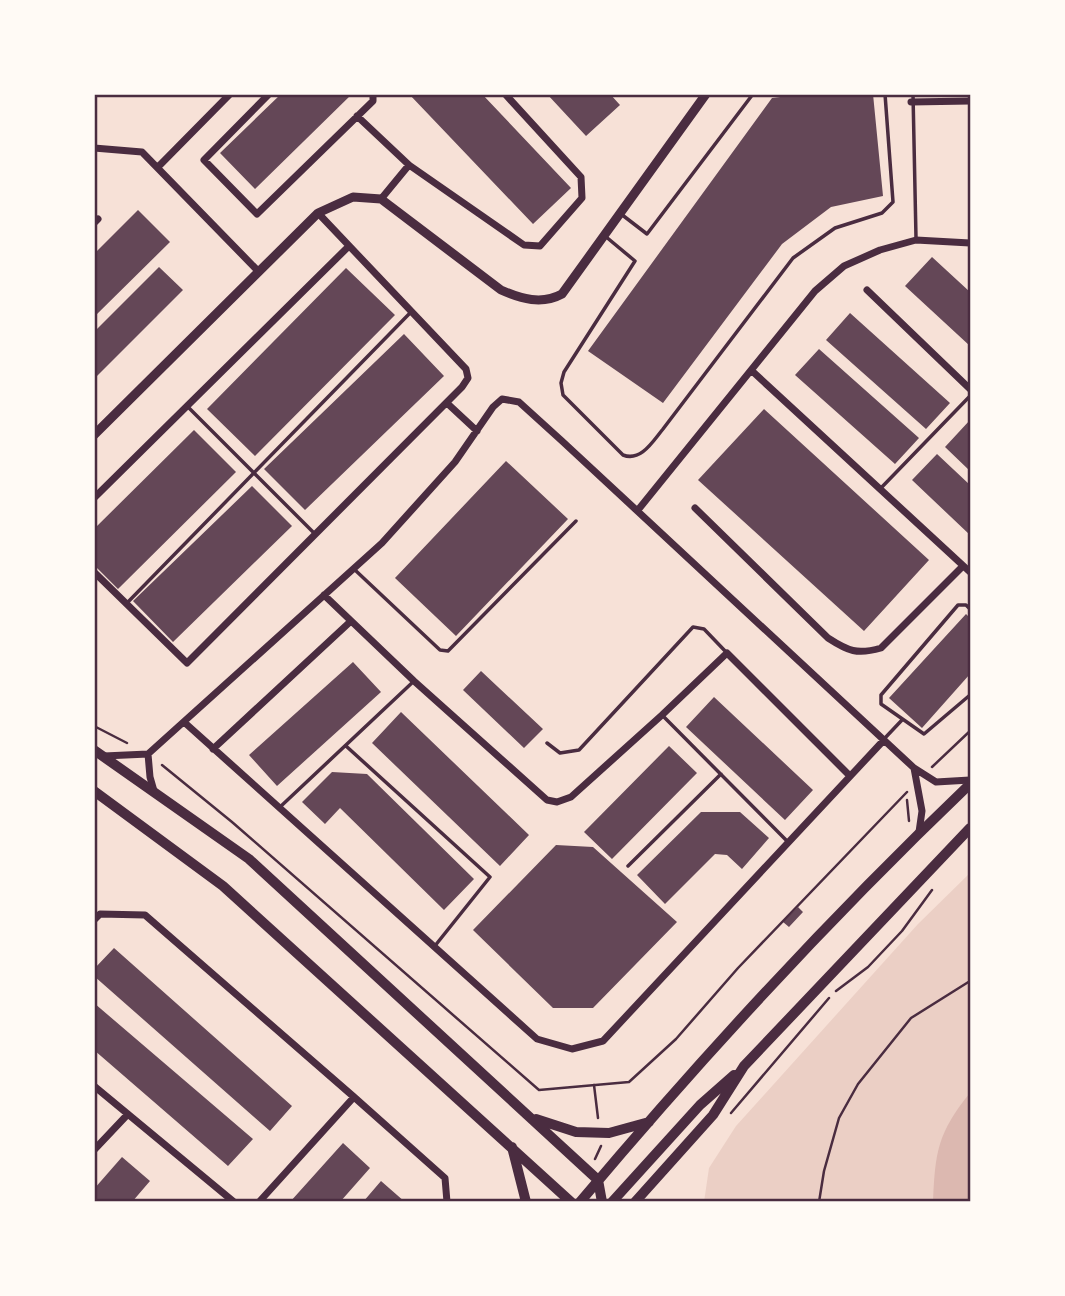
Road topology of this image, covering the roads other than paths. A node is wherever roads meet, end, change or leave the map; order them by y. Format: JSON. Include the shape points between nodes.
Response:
{"nodes":[{"id":1,"x":230,"y":94,"type":"edge"},
{"id":2,"x":269,"y":94,"type":"edge"},
{"id":3,"x":373,"y":94,"type":"edge"},
{"id":4,"x":505,"y":94,"type":"edge"},
{"id":5,"x":706,"y":94,"type":"edge"},
{"id":6,"x":753,"y":94,"type":"edge"},
{"id":7,"x":885,"y":94,"type":"edge"},
{"id":8,"x":912,"y":98,"type":"edge"},
{"id":9,"x":971,"y":101,"type":"edge"},
{"id":10,"x":357,"y":116,"type":"junction"},
{"id":11,"x":94,"y":148,"type":"edge"},
{"id":12,"x":409,"y":166,"type":"junction"},
{"id":13,"x":158,"y":167,"type":"junction"},
{"id":14,"x":381,"y":198,"type":"junction"},
{"id":15,"x":619,"y":212,"type":"junction"},
{"id":16,"x":318,"y":213,"type":"junction"},
{"id":17,"x":604,"y":234,"type":"junction"},
{"id":18,"x":916,"y":240,"type":"junction"},
{"id":19,"x":971,"y":243,"type":"edge"},
{"id":20,"x":349,"y":246,"type":"junction"},
{"id":21,"x":259,"y":272,"type":"junction"},
{"id":22,"x":867,"y":290,"type":"dead end"},
{"id":23,"x":412,"y":312,"type":"junction"},
{"id":24,"x":751,"y":370,"type":"junction"},
{"id":25,"x":971,"y":389,"type":"edge"},
{"id":26,"x":971,"y":396,"type":"edge"},
{"id":27,"x":447,"y":404,"type":"junction"},
{"id":28,"x":187,"y":407,"type":"junction"},
{"id":29,"x":477,"y":431,"type":"junction"},
{"id":30,"x":94,"y":435,"type":"edge"},
{"id":31,"x":253,"y":472,"type":"junction"},
{"id":32,"x":880,"y":489,"type":"junction"},
{"id":33,"x":94,"y":498,"type":"edge"},
{"id":34,"x":695,"y":508,"type":"dead end"},
{"id":35,"x":638,"y":510,"type":"junction"},
{"id":36,"x":576,"y":521,"type":"dead end"},
{"id":37,"x":314,"y":533,"type":"junction"},
{"id":38,"x":963,"y":566,"type":"junction"},
{"id":39,"x":353,"y":569,"type":"junction"},
{"id":40,"x":94,"y":572,"type":"edge"},
{"id":41,"x":971,"y":572,"type":"edge"},
{"id":42,"x":324,"y":595,"type":"junction"},
{"id":43,"x":126,"y":603,"type":"junction"},
{"id":44,"x":971,"y":609,"type":"edge"},
{"id":45,"x":351,"y":621,"type":"junction"},
{"id":46,"x":727,"y":653,"type":"junction"},
{"id":47,"x":414,"y":681,"type":"junction"},
{"id":48,"x":971,"y":695,"type":"edge"},
{"id":49,"x":662,"y":715,"type":"junction"},
{"id":50,"x":902,"y":720,"type":"junction"},
{"id":51,"x":184,"y":722,"type":"junction"},
{"id":52,"x":883,"y":741,"type":"junction"},
{"id":53,"x":547,"y":743,"type":"dead end"},
{"id":54,"x":346,"y":746,"type":"junction"},
{"id":55,"x":213,"y":749,"type":"junction"},
{"id":56,"x":99,"y":753,"type":"edge"},
{"id":57,"x":148,"y":754,"type":"junction"},
{"id":58,"x":914,"y":768,"type":"junction"},
{"id":59,"x":721,"y":774,"type":"junction"},
{"id":60,"x":850,"y":776,"type":"junction"},
{"id":61,"x":971,"y":782,"type":"edge"},
{"id":62,"x":94,"y":791,"type":"edge"},
{"id":63,"x":154,"y":791,"type":"junction"},
{"id":64,"x":279,"y":808,"type":"junction"},
{"id":65,"x":971,"y":828,"type":"edge"},
{"id":66,"x":919,"y":833,"type":"junction"},
{"id":67,"x":789,"y":842,"type":"junction"},
{"id":68,"x":628,"y":866,"type":"dead end"},
{"id":69,"x":97,"y":917,"type":"edge"},
{"id":70,"x":434,"y":947,"type":"junction"},
{"id":71,"x":744,"y":1066,"type":"junction"},
{"id":72,"x":94,"y":1086,"type":"edge"},
{"id":73,"x":354,"y":1097,"type":"junction"},
{"id":74,"x":128,"y":1114,"type":"junction"},
{"id":75,"x":530,"y":1117,"type":"junction"},
{"id":76,"x":649,"y":1122,"type":"junction"},
{"id":77,"x":512,"y":1146,"type":"junction"},
{"id":78,"x":94,"y":1150,"type":"edge"},
{"id":79,"x":598,"y":1180,"type":"junction"},
{"id":80,"x":234,"y":1202,"type":"edge"},
{"id":81,"x":259,"y":1202,"type":"edge"},
{"id":82,"x":447,"y":1202,"type":"edge"},
{"id":83,"x":526,"y":1202,"type":"edge"},
{"id":84,"x":571,"y":1202,"type":"edge"},
{"id":85,"x":580,"y":1202,"type":"edge"},
{"id":86,"x":602,"y":1202,"type":"edge"},
{"id":87,"x":612,"y":1202,"type":"edge"},
{"id":88,"x":635,"y":1202,"type":"edge"}],
"edges":[{"from":1,"to":13,"type":"street"},
{"from":2,"to":10,"type":"street","via":[[204,160],[257,214]]},
{"from":3,"to":10,"type":"street","via":[[373,101]]},
{"from":4,"to":12,"type":"street","via":[[581,177],[582,198],[540,246],[524,245]]},
{"from":5,"to":15,"type":"street"},
{"from":6,"to":15,"type":"lane","via":[[647,234]]},
{"from":7,"to":17,"type":"lane","via":[[893,202],[882,213],[835,228],[793,258],[663,429],[634,457],[623,455],[564,394],[561,383],[635,261]]},
{"from":8,"to":9,"type":"street"},
{"from":8,"to":18,"type":"lane"},
{"from":10,"to":12,"type":"street"},
{"from":11,"to":13,"type":"street","via":[[142,152]]},
{"from":12,"to":14,"type":"street"},
{"from":13,"to":21,"type":"street"},
{"from":14,"to":16,"type":"street","via":[[353,197]]},
{"from":14,"to":17,"type":"street","via":[[500,290],[519,298],[542,301],[562,294]]},
{"from":15,"to":17,"type":"street"},
{"from":16,"to":20,"type":"street"},
{"from":16,"to":21,"type":"street"},
{"from":18,"to":19,"type":"street"},
{"from":18,"to":24,"type":"street","via":[[844,266],[815,291]]},
{"from":20,"to":23,"type":"street"},
{"from":20,"to":28,"type":"street"},
{"from":21,"to":30,"type":"street"},
{"from":22,"to":25,"type":"street"},
{"from":23,"to":27,"type":"street","via":[[466,369],[468,378]]},
{"from":23,"to":31,"type":"lane"},
{"from":24,"to":32,"type":"street"},
{"from":24,"to":35,"type":"street"},
{"from":26,"to":32,"type":"lane"},
{"from":27,"to":29,"type":"street"},
{"from":27,"to":37,"type":"street"},
{"from":28,"to":31,"type":"lane"},
{"from":28,"to":33,"type":"street"},
{"from":29,"to":35,"type":"street","via":[[502,399],[519,402]]},
{"from":29,"to":39,"type":"street","via":[[423,499]]},
{"from":31,"to":37,"type":"lane"},
{"from":31,"to":43,"type":"lane"},
{"from":32,"to":38,"type":"street"},
{"from":34,"to":38,"type":"street","via":[[828,638],[845,649],[864,653],[881,648]]},
{"from":35,"to":52,"type":"street"},
{"from":36,"to":39,"type":"lane","via":[[448,650],[440,650]]},
{"from":37,"to":43,"type":"street","via":[[187,663]]},
{"from":38,"to":41,"type":"street"},
{"from":39,"to":42,"type":"street"},
{"from":40,"to":43,"type":"street"},
{"from":42,"to":45,"type":"street"},
{"from":42,"to":51,"type":"street"},
{"from":44,"to":50,"type":"lane","via":[[958,605],[881,695],[881,705]]},
{"from":45,"to":47,"type":"street"},
{"from":45,"to":55,"type":"street"},
{"from":46,"to":49,"type":"street"},
{"from":46,"to":53,"type":"lane","via":[[704,629],[693,627],[579,750],[559,753]]},
{"from":46,"to":60,"type":"street"},
{"from":47,"to":49,"type":"street","via":[[547,800],[557,802],[571,797]]},
{"from":47,"to":54,"type":"lane"},
{"from":48,"to":50,"type":"lane","via":[[924,734]]},
{"from":49,"to":59,"type":"lane"},
{"from":50,"to":52,"type":"lane"},
{"from":51,"to":55,"type":"street"},
{"from":51,"to":57,"type":"street"},
{"from":52,"to":58,"type":"street"},
{"from":52,"to":60,"type":"street"},
{"from":54,"to":64,"type":"lane"},
{"from":54,"to":70,"type":"lane","via":[[490,877]]},
{"from":55,"to":64,"type":"street"},
{"from":56,"to":57,"type":"street"},
{"from":56,"to":63,"type":"main road"},
{"from":57,"to":63,"type":"street"},
{"from":58,"to":61,"type":"street","via":[[936,782]]},
{"from":58,"to":66,"type":"street","via":[[922,811]]},
{"from":59,"to":67,"type":"lane"},
{"from":59,"to":68,"type":"lane"},
{"from":60,"to":67,"type":"street"},
{"from":61,"to":66,"type":"main road"},
{"from":62,"to":77,"type":"main road","via":[[223,886]]},
{"from":63,"to":75,"type":"main road","via":[[250,859]]},
{"from":64,"to":70,"type":"street"},
{"from":65,"to":71,"type":"main road"},
{"from":66,"to":76,"type":"main road"},
{"from":67,"to":70,"type":"street","via":[[603,1041],[572,1049],[537,1039]]},
{"from":69,"to":73,"type":"street","via":[[145,915]]},
{"from":71,"to":87,"type":"main road","via":[[699,1105]]},
{"from":71,"to":88,"type":"main road","via":[[713,1115]]},
{"from":72,"to":74,"type":"street"},
{"from":73,"to":81,"type":"street"},
{"from":73,"to":82,"type":"street","via":[[445,1178]]},
{"from":74,"to":78,"type":"street"},
{"from":74,"to":80,"type":"street"},
{"from":75,"to":76,"type":"main road","via":[[576,1132],[609,1133]]},
{"from":75,"to":79,"type":"main road"},
{"from":76,"to":79,"type":"main road"},
{"from":77,"to":83,"type":"main road"},
{"from":77,"to":84,"type":"main road"},
{"from":79,"to":85,"type":"main road"},
{"from":79,"to":86,"type":"main road"}]}
